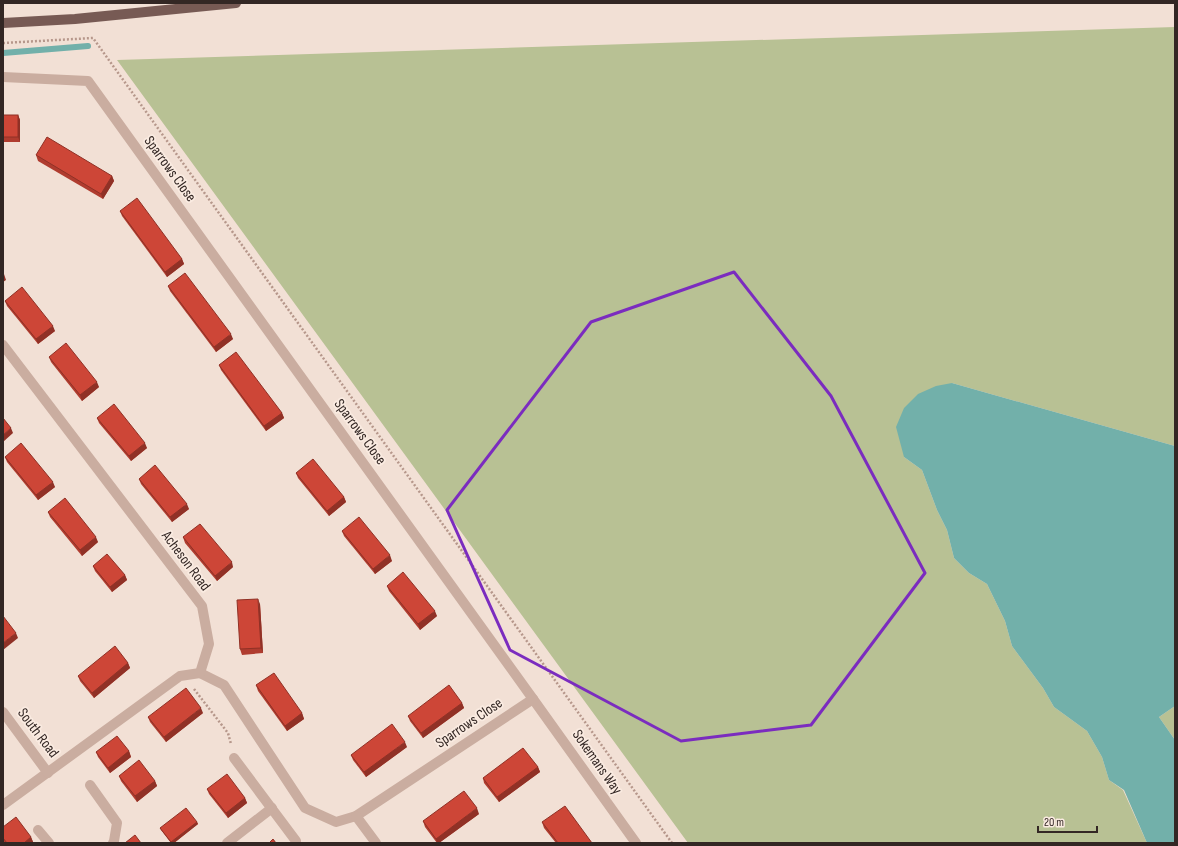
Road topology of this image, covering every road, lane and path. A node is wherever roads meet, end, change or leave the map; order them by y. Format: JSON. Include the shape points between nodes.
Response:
{"nodes":[{"id":1,"x":236,"y":3,"type":"edge"},
{"id":2,"x":3,"y":23,"type":"edge"},
{"id":3,"x":3,"y":43,"type":"edge"},
{"id":4,"x":3,"y":77,"type":"edge"},
{"id":5,"x":3,"y":345,"type":"edge"},
{"id":6,"x":200,"y":673,"type":"junction"},
{"id":7,"x":191,"y":685,"type":"dead end"},
{"id":8,"x":533,"y":698,"type":"junction"},
{"id":9,"x":3,"y":712,"type":"edge"},
{"id":10,"x":234,"y":758,"type":"joint"},
{"id":11,"x":48,"y":773,"type":"junction"},
{"id":12,"x":90,"y":785,"type":"dead end"},
{"id":13,"x":3,"y":805,"type":"edge"},
{"id":14,"x":272,"y":808,"type":"junction"},
{"id":15,"x":356,"y":816,"type":"junction"},
{"id":16,"x":38,"y":830,"type":"dead end"},
{"id":17,"x":296,"y":841,"type":"dead end"},
{"id":18,"x":49,"y":843,"type":"edge"},
{"id":19,"x":113,"y":843,"type":"edge"},
{"id":20,"x":227,"y":843,"type":"edge"},
{"id":21,"x":376,"y":843,"type":"edge"},
{"id":22,"x":636,"y":843,"type":"edge"},
{"id":23,"x":672,"y":843,"type":"edge"}],
"edges":[{"from":1,"to":2,"type":"main road","via":[[76,19]]},
{"from":3,"to":23,"type":"path","via":[[93,38]]},
{"from":4,"to":8,"type":"street","name":"Sparrows Close","via":[[88,81]]},
{"from":5,"to":6,"type":"street","name":"Acheson Road","via":[[202,606],[209,644]]},
{"from":6,"to":11,"type":"street","via":[[180,676]]},
{"from":6,"to":15,"type":"street","name":"Sparrows Close","via":[[224,684],[306,808],[336,822]]},
{"from":7,"to":10,"type":"path","via":[[228,733]]},
{"from":8,"to":15,"type":"street","name":"Sparrows Close"},
{"from":8,"to":22,"type":"street","name":"Sokemans Way"},
{"from":9,"to":11,"type":"street","name":"South Road"},
{"from":10,"to":14,"type":"street"},
{"from":11,"to":13,"type":"street"},
{"from":12,"to":19,"type":"street","via":[[117,823]]},
{"from":14,"to":17,"type":"street"},
{"from":14,"to":20,"type":"street"},
{"from":15,"to":21,"type":"street"},
{"from":16,"to":18,"type":"street"}]}
